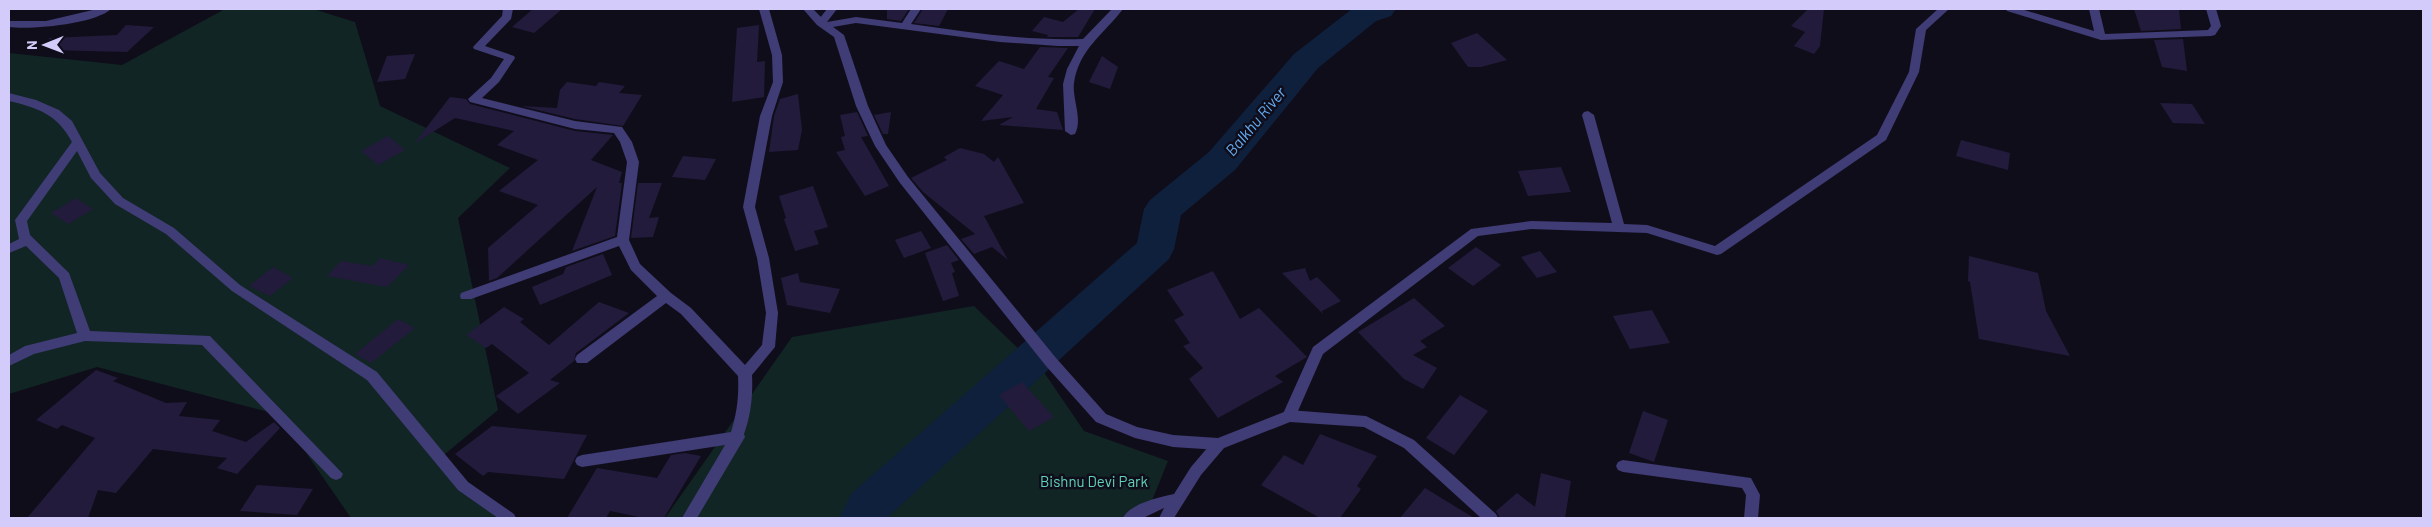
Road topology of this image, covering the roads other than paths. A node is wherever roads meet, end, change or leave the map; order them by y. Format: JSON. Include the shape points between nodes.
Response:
{"nodes":[{"id":1,"x":106,"y":9,"type":"edge"},
{"id":2,"x":508,"y":9,"type":"edge"},
{"id":3,"x":764,"y":9,"type":"edge"},
{"id":4,"x":808,"y":9,"type":"edge"},
{"id":5,"x":832,"y":9,"type":"edge"},
{"id":6,"x":916,"y":9,"type":"edge"},
{"id":7,"x":1118,"y":9,"type":"edge"},
{"id":8,"x":1944,"y":9,"type":"edge"},
{"id":9,"x":2011,"y":9,"type":"edge"},
{"id":10,"x":2094,"y":9,"type":"edge"},
{"id":11,"x":2211,"y":9,"type":"edge"},
{"id":12,"x":9,"y":24,"type":"edge"},
{"id":13,"x":824,"y":24,"type":"junction"},
{"id":14,"x":904,"y":27,"type":"junction"},
{"id":15,"x":2101,"y":37,"type":"junction"},
{"id":16,"x":1086,"y":42,"type":"junction"},
{"id":17,"x":9,"y":98,"type":"edge"},
{"id":18,"x":1588,"y":115,"type":"dead end"},
{"id":19,"x":1071,"y":131,"type":"dead end"},
{"id":20,"x":78,"y":141,"type":"junction"},
{"id":21,"x":1619,"y":228,"type":"junction"},
{"id":22,"x":28,"y":240,"type":"junction"},
{"id":23,"x":623,"y":240,"type":"junction"},
{"id":24,"x":9,"y":249,"type":"edge"},
{"id":25,"x":466,"y":296,"type":"dead end"},
{"id":26,"x":666,"y":296,"type":"junction"},
{"id":27,"x":85,"y":336,"type":"junction"},
{"id":28,"x":582,"y":359,"type":"dead end"},
{"id":29,"x":9,"y":361,"type":"edge"},
{"id":30,"x":746,"y":374,"type":"junction"},
{"id":31,"x":1289,"y":416,"type":"junction"},
{"id":32,"x":738,"y":437,"type":"junction"},
{"id":33,"x":1219,"y":444,"type":"junction"},
{"id":34,"x":582,"y":461,"type":"dead end"},
{"id":35,"x":1623,"y":466,"type":"dead end"},
{"id":36,"x":336,"y":474,"type":"dead end"},
{"id":37,"x":1178,"y":499,"type":"junction"},
{"id":38,"x":509,"y":518,"type":"edge"},
{"id":39,"x":689,"y":518,"type":"edge"},
{"id":40,"x":1130,"y":518,"type":"edge"},
{"id":41,"x":1166,"y":518,"type":"edge"},
{"id":42,"x":1491,"y":518,"type":"edge"},
{"id":43,"x":1751,"y":518,"type":"edge"}],
"edges":[{"from":1,"to":12,"type":"street","via":[[60,23]]},
{"from":2,"to":23,"type":"street","via":[[507,17],[478,47],[510,58],[495,80],[474,100],[575,125],[618,130],[633,162]]},
{"from":3,"to":30,"type":"street","via":[[777,55],[778,82],[766,116],[749,207],[763,258],[772,313],[768,346]]},
{"from":4,"to":13,"type":"street"},
{"from":5,"to":13,"type":"street"},
{"from":6,"to":14,"type":"street"},
{"from":7,"to":16,"type":"street"},
{"from":8,"to":21,"type":"street","via":[[1922,29],[1914,72],[1882,137],[1717,251],[1647,229]]},
{"from":9,"to":15,"type":"street"},
{"from":10,"to":15,"type":"street"},
{"from":11,"to":15,"type":"street","via":[[2216,26],[2211,33]]},
{"from":13,"to":14,"type":"street","via":[[856,20]]},
{"from":13,"to":33,"type":"street","via":[[839,35],[851,78],[881,146],[904,180],[1051,362],[1101,418],[1135,432],[1173,441]]},
{"from":14,"to":16,"type":"street","via":[[1000,39]]},
{"from":16,"to":19,"type":"street","via":[[1071,71]]},
{"from":17,"to":20,"type":"street","via":[[55,112],[68,124]]},
{"from":18,"to":21,"type":"street"},
{"from":20,"to":22,"type":"street","via":[[21,220]]},
{"from":20,"to":38,"type":"street","via":[[95,175],[114,197],[170,231],[236,288],[372,376],[463,486]]},
{"from":21,"to":31,"type":"street","via":[[1531,225],[1475,232],[1318,351]]},
{"from":22,"to":24,"type":"street"},
{"from":22,"to":27,"type":"street","via":[[65,276]]},
{"from":23,"to":25,"type":"street"},
{"from":23,"to":26,"type":"street","via":[[635,267]]},
{"from":26,"to":28,"type":"street"},
{"from":26,"to":30,"type":"street","via":[[686,311]]},
{"from":27,"to":29,"type":"street","via":[[30,350]]},
{"from":27,"to":36,"type":"street","via":[[205,340]]},
{"from":30,"to":32,"type":"street","via":[[747,386]]},
{"from":31,"to":33,"type":"street"},
{"from":31,"to":42,"type":"street","via":[[1366,422],[1409,444]]},
{"from":32,"to":34,"type":"street"},
{"from":32,"to":39,"type":"street"},
{"from":33,"to":37,"type":"street"},
{"from":35,"to":43,"type":"street","via":[[1681,473],[1706,480],[1746,482],[1753,494]]},
{"from":37,"to":40,"type":"street","via":[[1155,504]]},
{"from":37,"to":41,"type":"street"}]}
